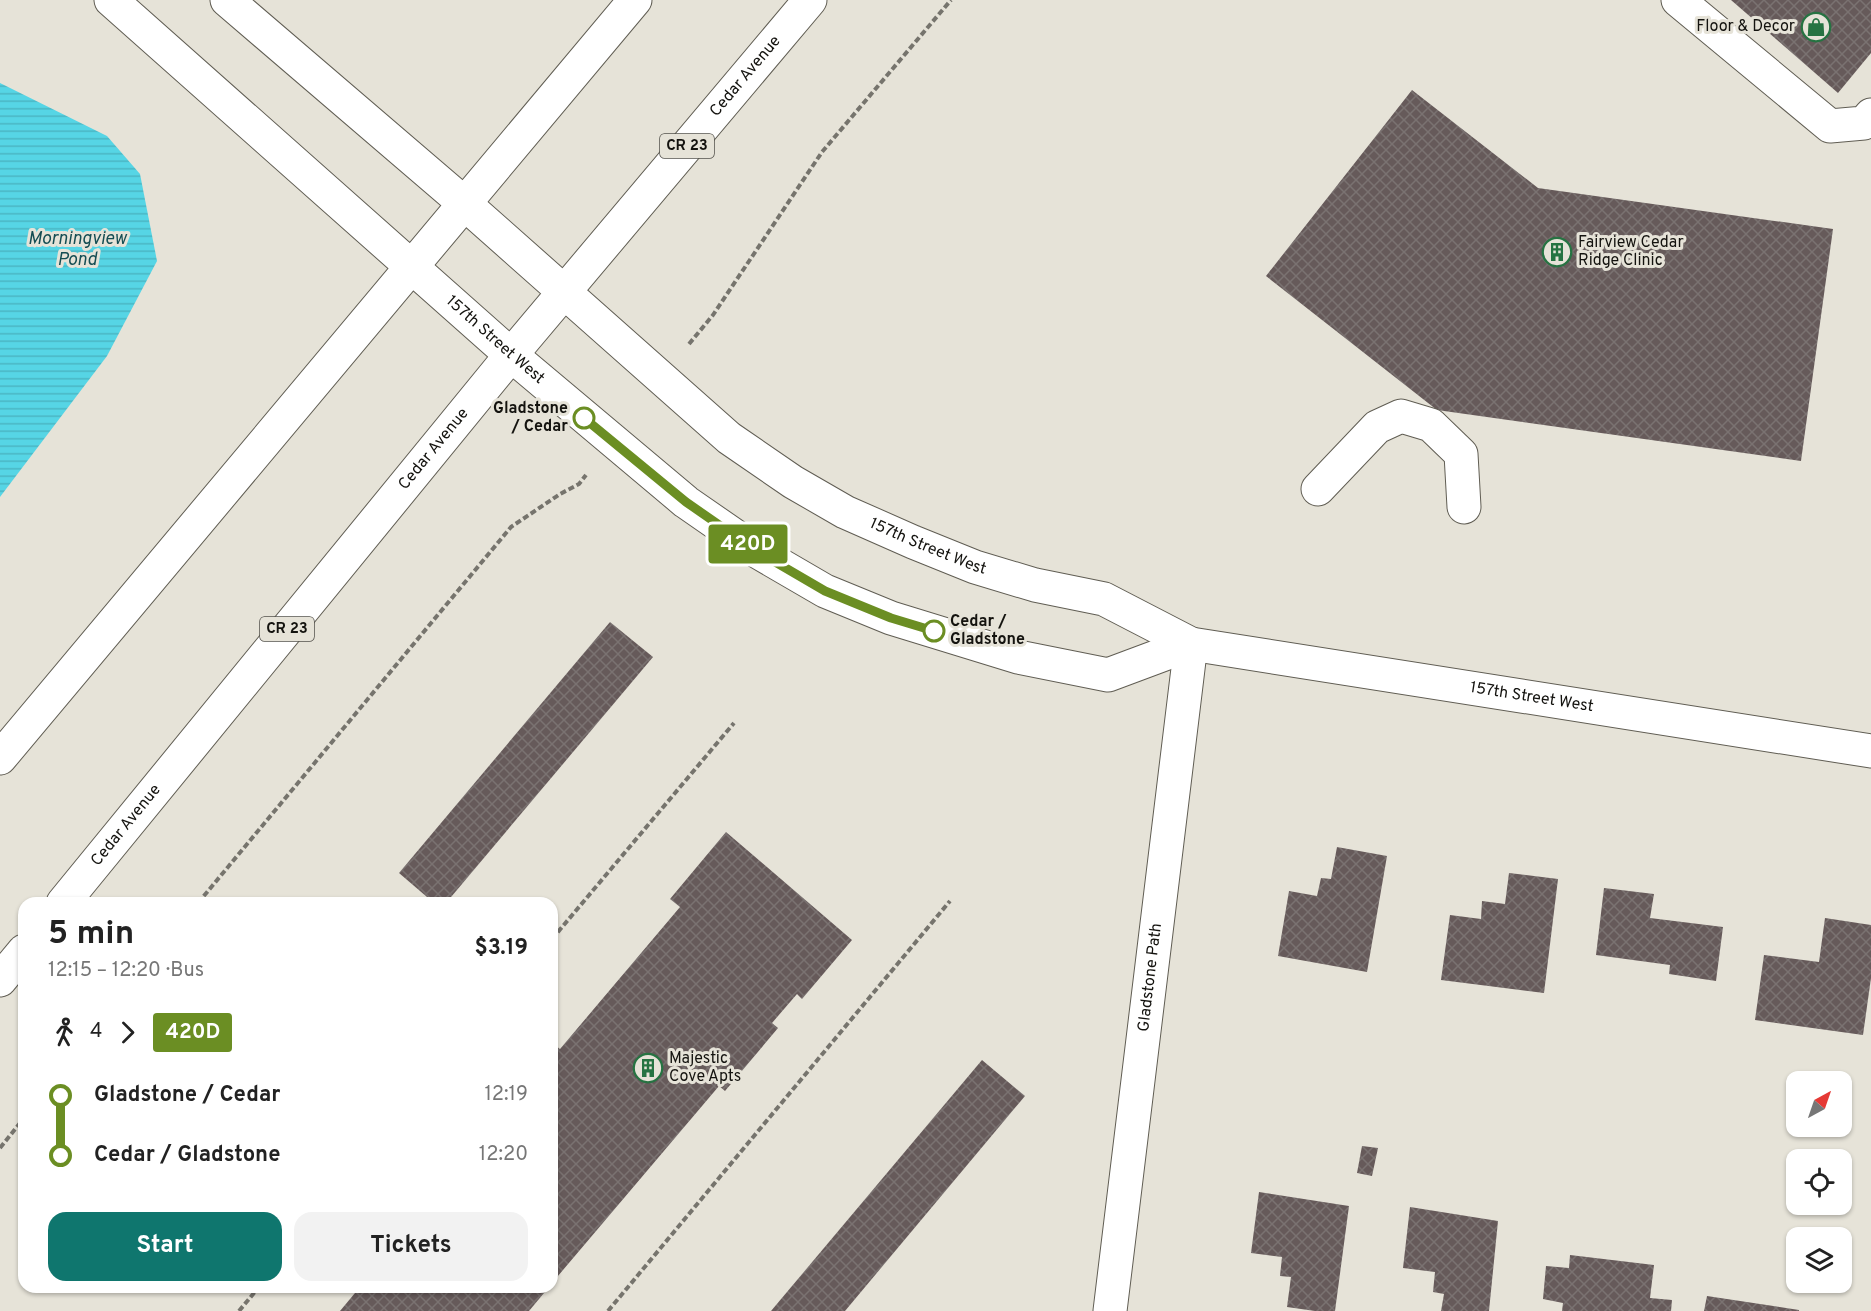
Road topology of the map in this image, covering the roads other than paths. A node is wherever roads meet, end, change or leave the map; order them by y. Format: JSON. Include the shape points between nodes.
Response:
{"nodes":[{"id":1,"x":111,"y":0,"type":"edge"},
{"id":2,"x":227,"y":0,"type":"edge"},
{"id":3,"x":635,"y":0,"type":"edge"},
{"id":4,"x":810,"y":0,"type":"edge"},
{"id":5,"x":1678,"y":0,"type":"edge"},
{"id":6,"x":1871,"y":115,"type":"edge"},
{"id":7,"x":465,"y":204,"type":"junction"},
{"id":8,"x":411,"y":266,"type":"junction"},
{"id":9,"x":565,"y":292,"type":"junction"},
{"id":10,"x":511,"y":355,"type":"junction"},
{"id":11,"x":1318,"y":489,"type":"dead end"},
{"id":12,"x":1464,"y":507,"type":"dead end"},
{"id":13,"x":1191,"y":644,"type":"junction"},
{"id":14,"x":1871,"y":751,"type":"edge"},
{"id":15,"x":0,"y":758,"type":"edge"},
{"id":16,"x":68,"y":897,"type":"edge"},
{"id":17,"x":18,"y":958,"type":"edge"},
{"id":18,"x":0,"y":980,"type":"edge"},
{"id":19,"x":1110,"y":1311,"type":"edge"}],
"edges":[{"from":1,"to":8,"type":"street","name":"157th Street West"},
{"from":2,"to":7,"type":"street","name":"157th Street West"},
{"from":3,"to":7,"type":"street"},
{"from":4,"to":9,"type":"street","name":"Cedar Avenue","number":"CR 23"},
{"from":5,"to":6,"type":"street","via":[[1830,126],[1864,123]]},
{"from":7,"to":8,"type":"street"},
{"from":7,"to":9,"type":"street","name":"157th Street West"},
{"from":8,"to":10,"type":"street","name":"157th Street West"},
{"from":8,"to":15,"type":"street"},
{"from":9,"to":10,"type":"street","name":"Cedar Avenue","number":"CR 23"},
{"from":9,"to":13,"type":"street","name":"157th Street West","via":[[729,438],[845,512],[975,567],[1035,585],[1104,599]]},
{"from":10,"to":13,"type":"street","name":"157th Street West","via":[[686,502],[758,552],[825,591],[891,618],[1018,657],[1108,675]]},
{"from":10,"to":16,"type":"street","name":"Cedar Avenue","number":"CR 23"},
{"from":11,"to":12,"type":"street","via":[[1377,427],[1401,416],[1431,425],[1461,454]]},
{"from":13,"to":14,"type":"street","name":"157th Street West"},
{"from":13,"to":19,"type":"street","name":"Gladstone Path"},
{"from":17,"to":18,"type":"street"}]}
